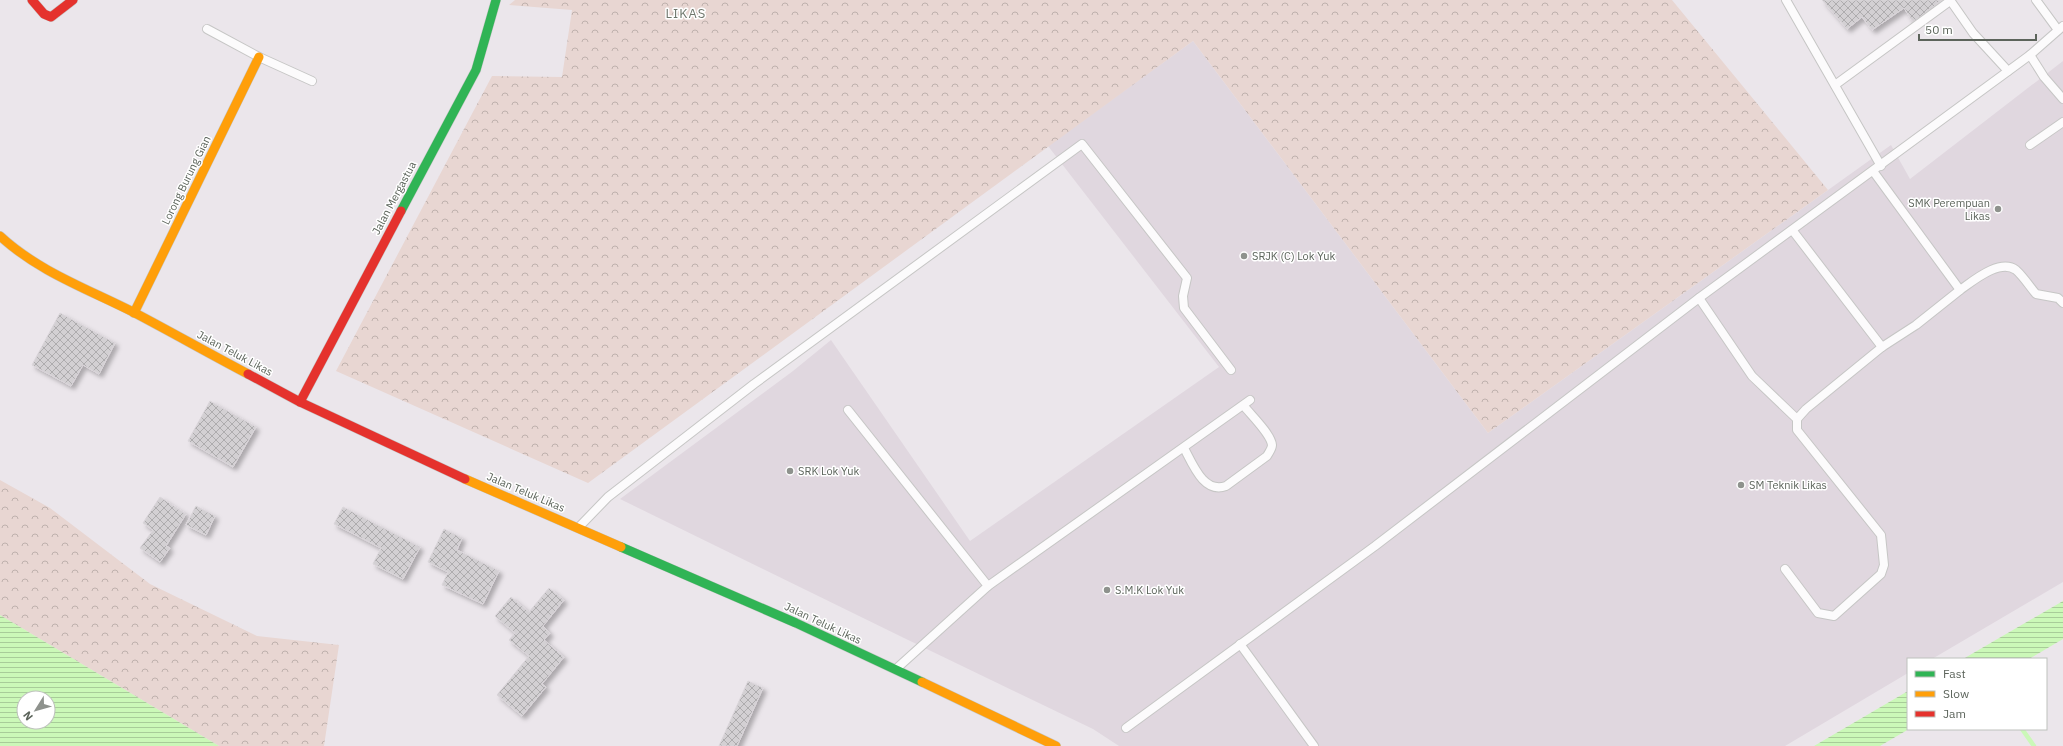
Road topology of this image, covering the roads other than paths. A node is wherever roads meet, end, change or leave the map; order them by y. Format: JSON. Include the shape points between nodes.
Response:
{"nodes":[{"id":1,"x":32,"y":0,"type":"edge"},
{"id":2,"x":73,"y":0,"type":"edge"},
{"id":3,"x":496,"y":0,"type":"edge"},
{"id":4,"x":1786,"y":0,"type":"edge"},
{"id":5,"x":1950,"y":0,"type":"edge"},
{"id":6,"x":2038,"y":1,"type":"edge"},
{"id":7,"x":2060,"y":28,"type":"edge"},
{"id":8,"x":207,"y":29,"type":"dead end"},
{"id":9,"x":2030,"y":55,"type":"junction"},
{"id":10,"x":259,"y":57,"type":"junction"},
{"id":11,"x":2008,"y":71,"type":"junction"},
{"id":12,"x":312,"y":81,"type":"dead end"},
{"id":13,"x":1835,"y":85,"type":"junction"},
{"id":14,"x":2063,"y":99,"type":"edge"},
{"id":15,"x":2063,"y":122,"type":"edge"},
{"id":16,"x":2030,"y":145,"type":"dead end"},
{"id":17,"x":1881,"y":166,"type":"junction"},
{"id":18,"x":1873,"y":172,"type":"junction"},
{"id":19,"x":1793,"y":230,"type":"junction"},
{"id":20,"x":0,"y":236,"type":"edge"},
{"id":21,"x":1960,"y":290,"type":"junction"},
{"id":22,"x":1699,"y":298,"type":"junction"},
{"id":23,"x":2063,"y":303,"type":"edge"},
{"id":24,"x":134,"y":313,"type":"junction"},
{"id":25,"x":1882,"y":347,"type":"junction"},
{"id":26,"x":1232,"y":370,"type":"dead end"},
{"id":27,"x":300,"y":402,"type":"junction"},
{"id":28,"x":848,"y":410,"type":"dead end"},
{"id":29,"x":1797,"y":419,"type":"junction"},
{"id":30,"x":1184,"y":448,"type":"junction"},
{"id":31,"x":578,"y":528,"type":"junction"},
{"id":32,"x":1785,"y":569,"type":"dead end"},
{"id":33,"x":988,"y":586,"type":"junction"},
{"id":34,"x":1240,"y":644,"type":"junction"},
{"id":35,"x":896,"y":670,"type":"junction"},
{"id":36,"x":1126,"y":728,"type":"dead end"},
{"id":37,"x":1056,"y":746,"type":"edge"},
{"id":38,"x":1314,"y":746,"type":"edge"}],
"edges":[{"from":1,"to":2,"type":"street","via":[[44,14],[51,17]]},
{"from":3,"to":27,"type":"street","name":"Jalan Mergastua","via":[[476,70]]},
{"from":4,"to":13,"type":"lane"},
{"from":5,"to":11,"type":"lane","via":[[1973,32]]},
{"from":5,"to":13,"type":"lane"},
{"from":6,"to":7,"type":"lane"},
{"from":7,"to":9,"type":"lane"},
{"from":8,"to":10,"type":"lane"},
{"from":9,"to":11,"type":"lane"},
{"from":9,"to":14,"type":"lane"},
{"from":10,"to":12,"type":"lane"},
{"from":10,"to":24,"type":"street","name":"Lorong Burung Gian"},
{"from":11,"to":17,"type":"lane"},
{"from":13,"to":17,"type":"lane"},
{"from":15,"to":16,"type":"lane"},
{"from":17,"to":18,"type":"lane"},
{"from":18,"to":19,"type":"lane"},
{"from":18,"to":21,"type":"lane"},
{"from":19,"to":22,"type":"lane"},
{"from":19,"to":25,"type":"lane"},
{"from":20,"to":24,"type":"street","name":"Jalan Teluk Likas","via":[[48,272]]},
{"from":21,"to":23,"type":"lane","via":[[1990,270],[2003,267],[2015,269],[2036,294],[2058,298]]},
{"from":21,"to":25,"type":"lane","via":[[1916,325]]},
{"from":22,"to":29,"type":"lane","via":[[1752,376]]},
{"from":22,"to":34,"type":"lane","via":[[1375,546]]},
{"from":24,"to":27,"type":"street","name":"Jalan Teluk Likas"},
{"from":25,"to":29,"type":"lane"},
{"from":26,"to":31,"type":"lane","via":[[1184,308],[1183,296],[1187,278],[1082,144],[754,384],[608,497]]},
{"from":27,"to":31,"type":"street","name":"Jalan Teluk Likas","via":[[426,462]]},
{"from":28,"to":33,"type":"lane"},
{"from":29,"to":32,"type":"lane","via":[[1797,430],[1881,535],[1884,565],[1881,574],[1834,616],[1818,612]]},
{"from":30,"to":30,"type":"lane","via":[[1247,403],[1272,444],[1267,456],[1219,489],[1208,485]]},
{"from":30,"to":33,"type":"lane"},
{"from":31,"to":35,"type":"street","name":"Jalan Teluk Likas","via":[[796,623]]},
{"from":33,"to":35,"type":"lane"},
{"from":34,"to":36,"type":"lane"},
{"from":34,"to":38,"type":"lane"},
{"from":35,"to":37,"type":"street","name":"Jalan Teluk Likas"}]}
